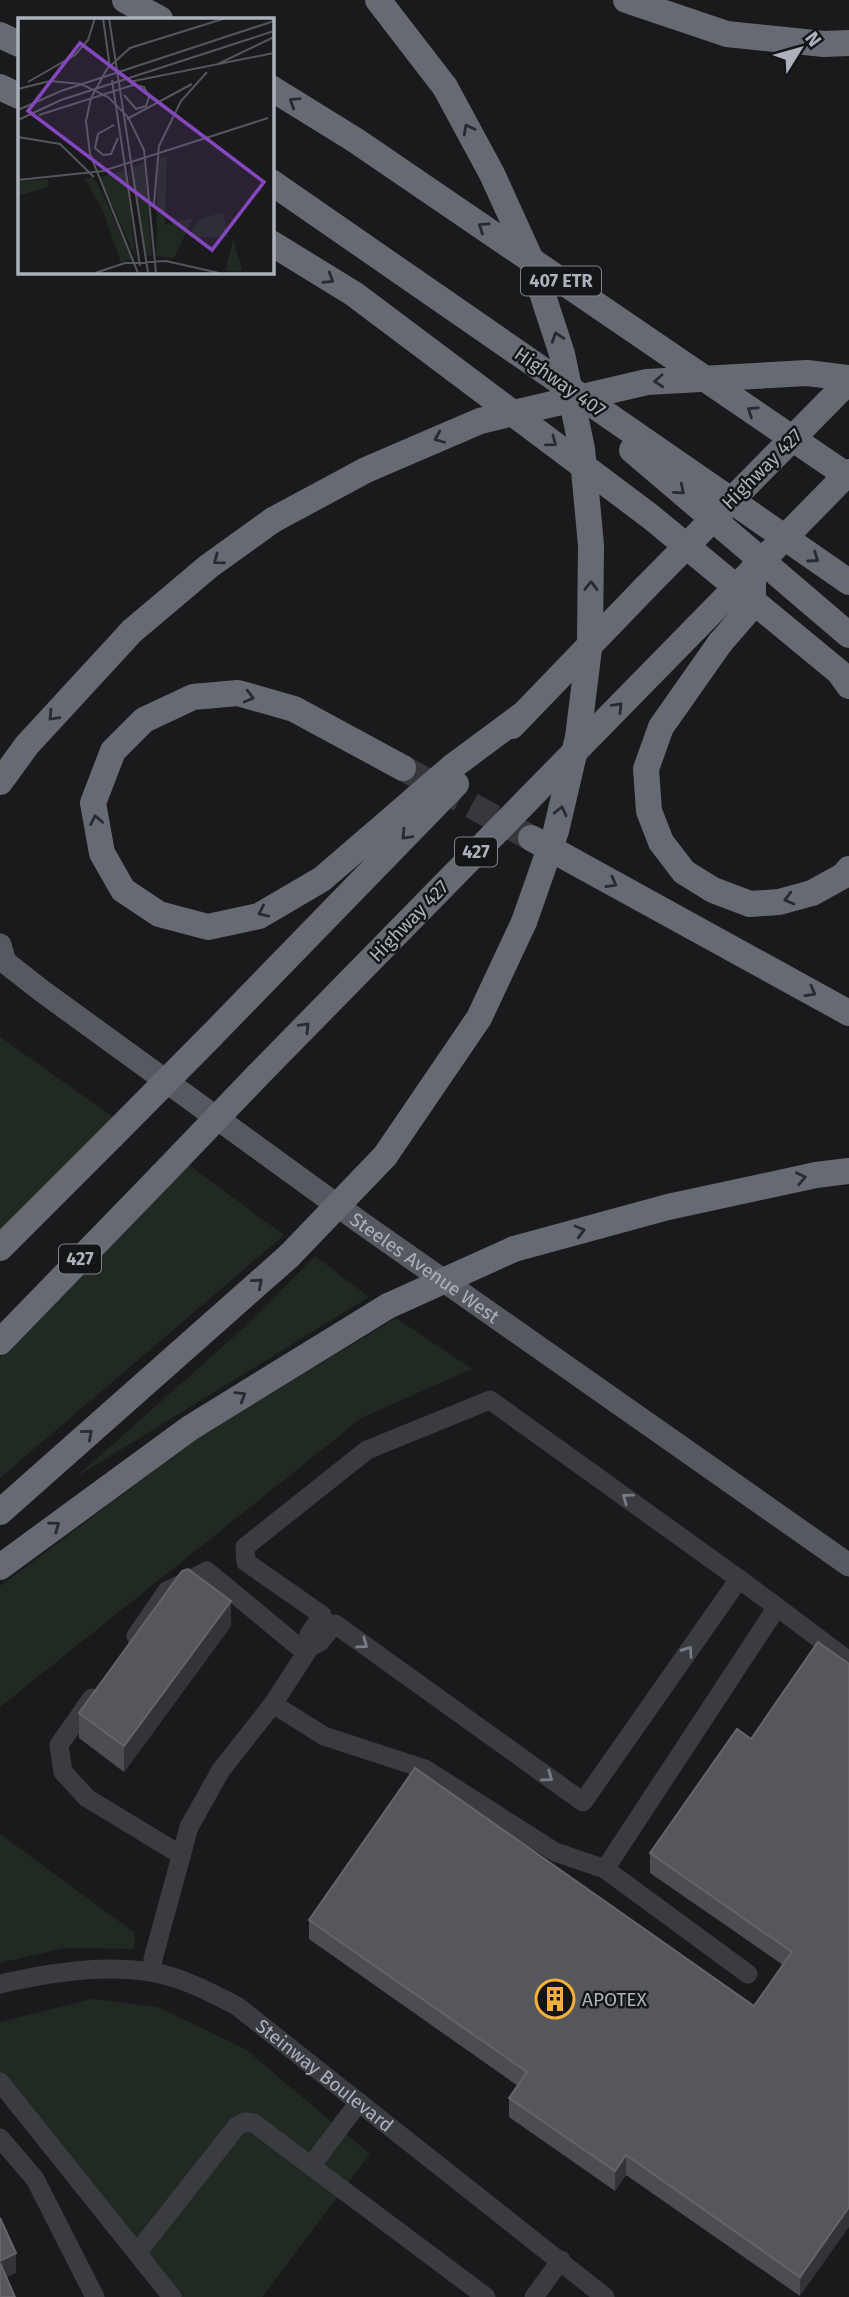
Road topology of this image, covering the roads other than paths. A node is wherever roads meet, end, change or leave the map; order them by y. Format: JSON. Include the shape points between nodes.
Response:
{"nodes":[{"id":1,"x":125,"y":0,"type":"edge"},
{"id":2,"x":378,"y":0,"type":"edge"},
{"id":3,"x":626,"y":0,"type":"edge"},
{"id":4,"x":158,"y":18,"type":"edge"},
{"id":5,"x":0,"y":35,"type":"edge"},
{"id":6,"x":849,"y":43,"type":"edge"},
{"id":7,"x":18,"y":44,"type":"edge"},
{"id":8,"x":0,"y":87,"type":"edge"},
{"id":9,"x":273,"y":89,"type":"edge"},
{"id":10,"x":18,"y":96,"type":"edge"},
{"id":11,"x":273,"y":183,"type":"edge"},
{"id":12,"x":273,"y":244,"type":"edge"},
{"id":13,"x":516,"y":351,"type":"junction"},
{"id":14,"x":847,"y":382,"type":"edge"},
{"id":15,"x":849,"y":474,"type":"edge"},
{"id":16,"x":753,"y":569,"type":"junction"},
{"id":17,"x":849,"y":582,"type":"edge"},
{"id":18,"x":849,"y":635,"type":"edge"},
{"id":19,"x":849,"y":686,"type":"edge"},
{"id":20,"x":522,"y":715,"type":"junction"},
{"id":21,"x":404,"y":768,"type":"tunnel mouth"},
{"id":22,"x":0,"y":782,"type":"edge"},
{"id":23,"x":531,"y":838,"type":"tunnel mouth"},
{"id":24,"x":849,"y":869,"type":"edge"},
{"id":25,"x":2,"y":956,"type":"edge"},
{"id":26,"x":849,"y":1013,"type":"edge"},
{"id":27,"x":849,"y":1171,"type":"edge"},
{"id":28,"x":0,"y":1248,"type":"edge"},
{"id":29,"x":0,"y":1342,"type":"edge"},
{"id":30,"x":0,"y":1512,"type":"edge"},
{"id":31,"x":849,"y":1565,"type":"edge"},
{"id":32,"x":0,"y":1567,"type":"edge"},
{"id":33,"x":739,"y":1579,"type":"junction"},
{"id":34,"x":777,"y":1607,"type":"junction"},
{"id":35,"x":129,"y":1646,"type":"edge"},
{"id":36,"x":308,"y":1650,"type":"junction"},
{"id":37,"x":849,"y":1661,"type":"edge"},
{"id":38,"x":106,"y":1679,"type":"edge"},
{"id":39,"x":273,"y":1704,"type":"junction"},
{"id":40,"x":181,"y":1855,"type":"junction"},
{"id":41,"x":605,"y":1869,"type":"junction"},
{"id":42,"x":152,"y":1972,"type":"junction"},
{"id":43,"x":748,"y":1974,"type":"dead end"},
{"id":44,"x":0,"y":1984,"type":"edge"},
{"id":45,"x":0,"y":2082,"type":"edge"},
{"id":46,"x":359,"y":2102,"type":"junction"},
{"id":47,"x":0,"y":2138,"type":"edge"},
{"id":48,"x":311,"y":2166,"type":"junction"},
{"id":49,"x":137,"y":2253,"type":"junction"},
{"id":50,"x":561,"y":2260,"type":"junction"},
{"id":51,"x":95,"y":2297,"type":"edge"},
{"id":52,"x":172,"y":2297,"type":"edge"},
{"id":53,"x":486,"y":2297,"type":"edge"},
{"id":54,"x":534,"y":2297,"type":"edge"},
{"id":55,"x":605,"y":2297,"type":"edge"}],
"edges":[{"from":1,"to":4,"type":"highway"},
{"from":30,"to":2,"type":"highway","one_way":true,"bridge":true,"via":[[289,1256],[385,1156],[479,1018],[524,922],[556,831],[578,737],[590,642],[591,545],[583,462],[562,354],[532,262],[492,174],[445,87]]},
{"from":3,"to":6,"type":"highway","via":[[727,34]]},
{"from":5,"to":7,"type":"highway"},
{"from":8,"to":10,"type":"highway"},
{"from":15,"to":9,"type":"highway","number":"407 ETR","one_way":true},
{"from":11,"to":13,"type":"highway","name":"Highway 407"},
{"from":12,"to":19,"type":"highway","one_way":true,"via":[[354,294],[651,517],[839,672]]},
{"from":13,"to":17,"type":"highway","name":"Highway 407","one_way":true},
{"from":13,"to":18,"type":"highway","one_way":true},
{"from":14,"to":20,"type":"highway","name":"Highway 427","bridge":true},
{"from":14,"to":22,"type":"highway","one_way":true,"bridge":true,"via":[[807,373],[647,382],[480,421],[366,470],[273,520],[132,631],[27,745]]},
{"from":15,"to":16,"type":"highway","name":"Highway 427","number":"427","bridge":true},
{"from":24,"to":16,"type":"highway","one_way":true,"bridge":true,"via":[[812,893],[750,904],[713,890],[684,872],[661,842],[649,811],[646,769],[661,727],[753,605]]},
{"from":29,"to":16,"type":"highway","name":"Highway 427","number":"427","one_way":true,"bridge":true},
{"from":20,"to":21,"type":"highway","one_way":true,"via":[[452,767],[322,878],[259,916],[208,927],[159,914],[123,890],[102,853],[93,803],[113,751],[144,720],[193,697],[238,694],[294,709]]},
{"from":20,"to":28,"type":"highway","name":"Highway 427","one_way":true,"bridge":true},
{"from":23,"to":26,"type":"highway","one_way":true},
{"from":25,"to":31,"type":"main road","name":"Steeles Avenue West","via":[[360,1222]]},
{"from":32,"to":27,"type":"highway","one_way":true,"bridge":true,"via":[[190,1428],[388,1306],[514,1249],[668,1207]]},
{"from":33,"to":34,"type":"street"},
{"from":36,"to":33,"type":"street","one_way":true,"via":[[335,1624],[583,1802]]},
{"from":33,"to":36,"type":"street","one_way":true,"via":[[490,1400],[367,1450],[245,1547],[246,1562],[322,1615],[309,1634]]},
{"from":34,"to":37,"type":"street"},
{"from":34,"to":41,"type":"street"},
{"from":35,"to":36,"type":"street","via":[[167,1591],[207,1571]]},
{"from":36,"to":39,"type":"street"},
{"from":38,"to":40,"type":"street","via":[[59,1745],[63,1772],[87,1798]]},
{"from":39,"to":40,"type":"street","via":[[221,1770],[189,1827]]},
{"from":39,"to":41,"type":"street","via":[[324,1736],[425,1769],[555,1852]]},
{"from":40,"to":42,"type":"street"},
{"from":41,"to":43,"type":"street"},
{"from":42,"to":44,"type":"street","name":"Steinway Boulevard","via":[[71,1970]]},
{"from":42,"to":46,"type":"street","name":"Steinway Boulevard","via":[[200,1987],[237,2006]]},
{"from":45,"to":49,"type":"street"},
{"from":46,"to":48,"type":"street"},
{"from":46,"to":50,"type":"street","name":"Steinway Boulevard"},
{"from":47,"to":51,"type":"street","via":[[35,2179]]},
{"from":48,"to":49,"type":"street","via":[[254,2123],[245,2122],[237,2126]]},
{"from":48,"to":53,"type":"street"},
{"from":49,"to":52,"type":"street"},
{"from":50,"to":54,"type":"street"},
{"from":50,"to":55,"type":"street","name":"Steinway Boulevard"}]}
